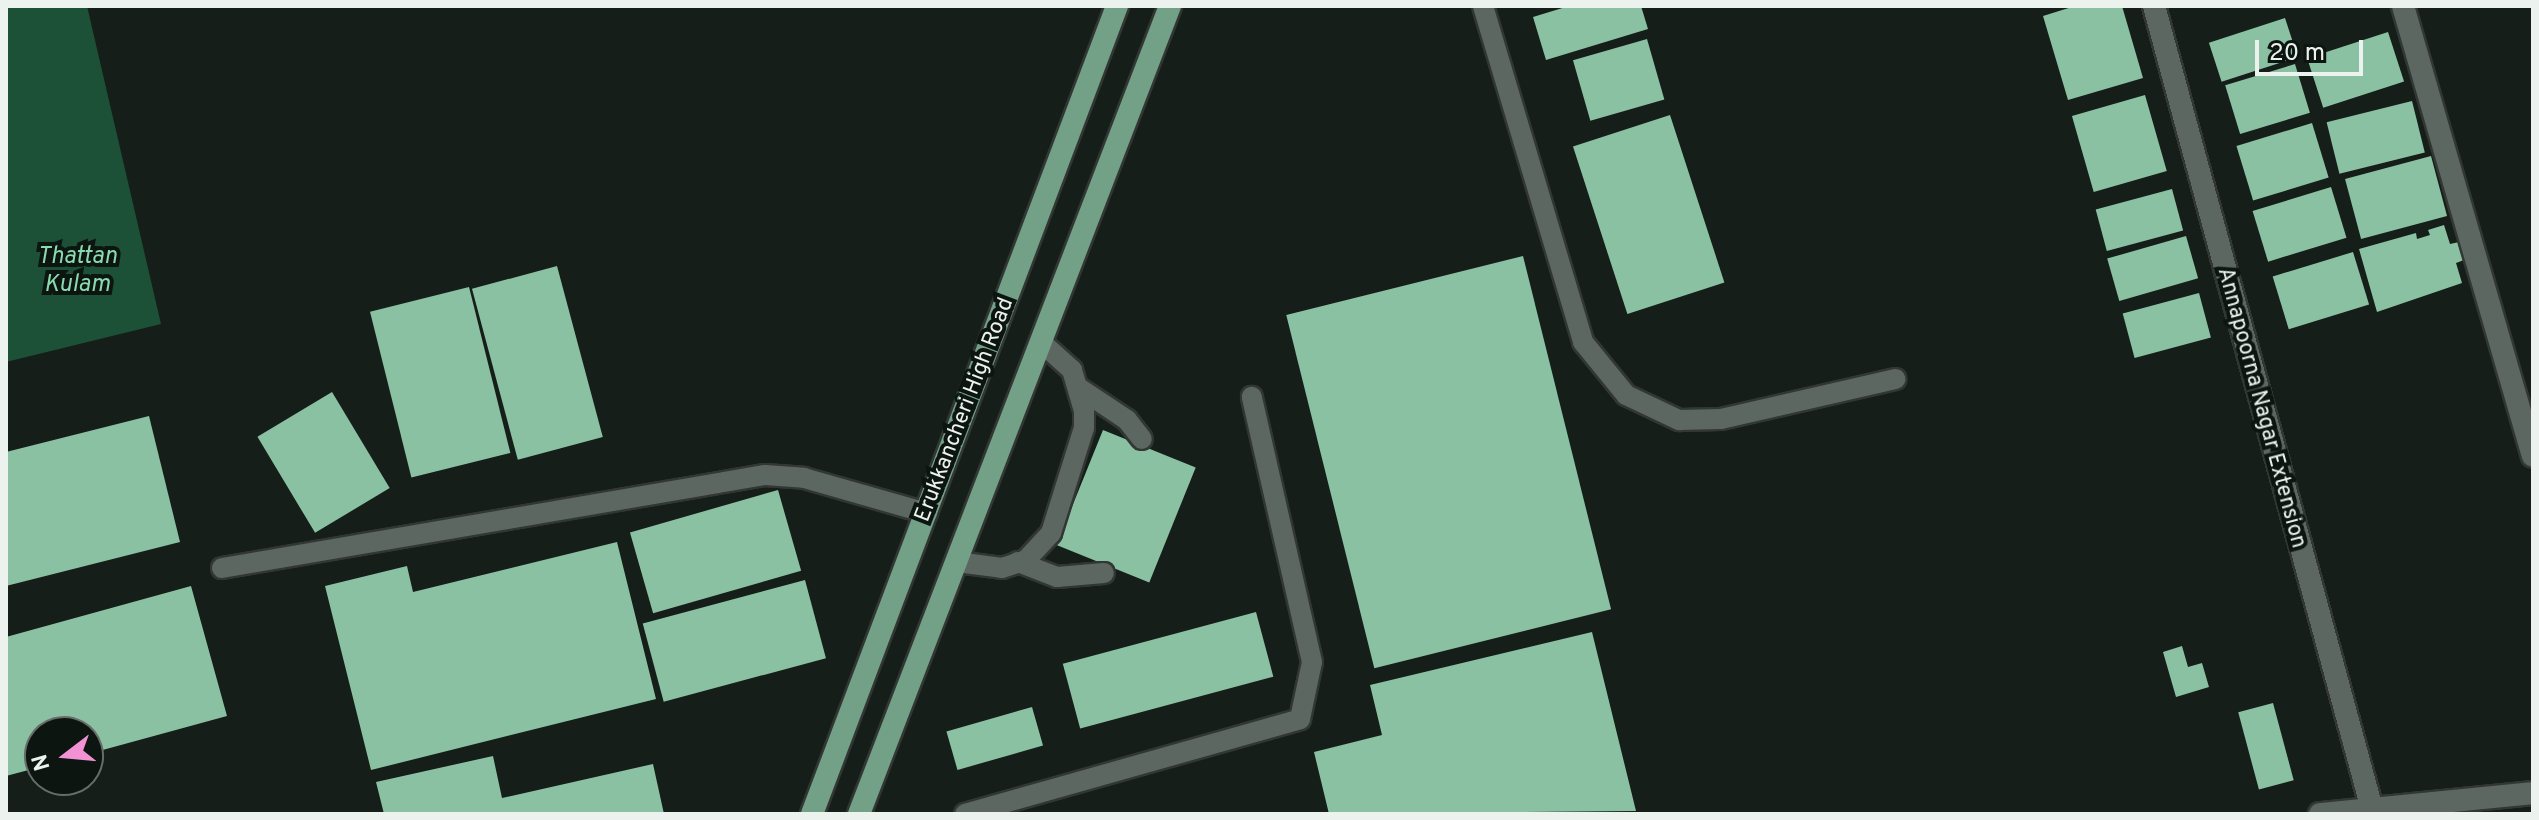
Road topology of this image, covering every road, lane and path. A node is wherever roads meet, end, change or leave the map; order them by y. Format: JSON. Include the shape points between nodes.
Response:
{"nodes":[{"id":1,"x":1117,"y":6,"type":"edge"},
{"id":2,"x":1170,"y":6,"type":"edge"},
{"id":3,"x":1483,"y":6,"type":"edge"},
{"id":4,"x":2154,"y":6,"type":"edge"},
{"id":5,"x":2403,"y":6,"type":"edge"},
{"id":6,"x":1042,"y":343,"type":"junction"},
{"id":7,"x":1895,"y":379,"type":"dead end"},
{"id":8,"x":1079,"y":388,"type":"junction"},
{"id":9,"x":1252,"y":397,"type":"dead end"},
{"id":10,"x":1142,"y":439,"type":"dead end"},
{"id":11,"x":2533,"y":456,"type":"edge"},
{"id":12,"x":927,"y":513,"type":"junction"},
{"id":13,"x":957,"y":562,"type":"junction"},
{"id":14,"x":1018,"y":562,"type":"junction"},
{"id":15,"x":222,"y":568,"type":"dead end"},
{"id":16,"x":1104,"y":573,"type":"dead end"},
{"id":17,"x":2533,"y":793,"type":"edge"},
{"id":18,"x":2372,"y":809,"type":"junction"},
{"id":19,"x":812,"y":814,"type":"edge"},
{"id":20,"x":859,"y":814,"type":"edge"},
{"id":21,"x":965,"y":814,"type":"edge"},
{"id":22,"x":2320,"y":814,"type":"edge"}],
"edges":[{"from":1,"to":12,"type":"main road","name":"Erukkancheri High Road"},
{"from":2,"to":6,"type":"main road"},
{"from":3,"to":7,"type":"lane","via":[[1583,342],[1626,395],[1679,420],[1721,419]]},
{"from":4,"to":18,"type":"street","name":"Annapoorna Nagar Extension"},
{"from":5,"to":11,"type":"street"},
{"from":6,"to":8,"type":"lane","via":[[1072,370]]},
{"from":6,"to":13,"type":"main road"},
{"from":8,"to":10,"type":"lane","via":[[1127,420]]},
{"from":8,"to":14,"type":"lane","via":[[1084,428],[1051,533]]},
{"from":9,"to":21,"type":"lane","via":[[1312,662],[1300,719]]},
{"from":12,"to":15,"type":"lane","via":[[804,478],[765,475]]},
{"from":12,"to":19,"type":"main road","name":"Erukkancheri High Road"},
{"from":13,"to":14,"type":"lane","via":[[1002,568]]},
{"from":13,"to":20,"type":"main road"},
{"from":14,"to":16,"type":"lane","via":[[1057,577]]},
{"from":17,"to":18,"type":"street"},
{"from":18,"to":22,"type":"street"}]}
